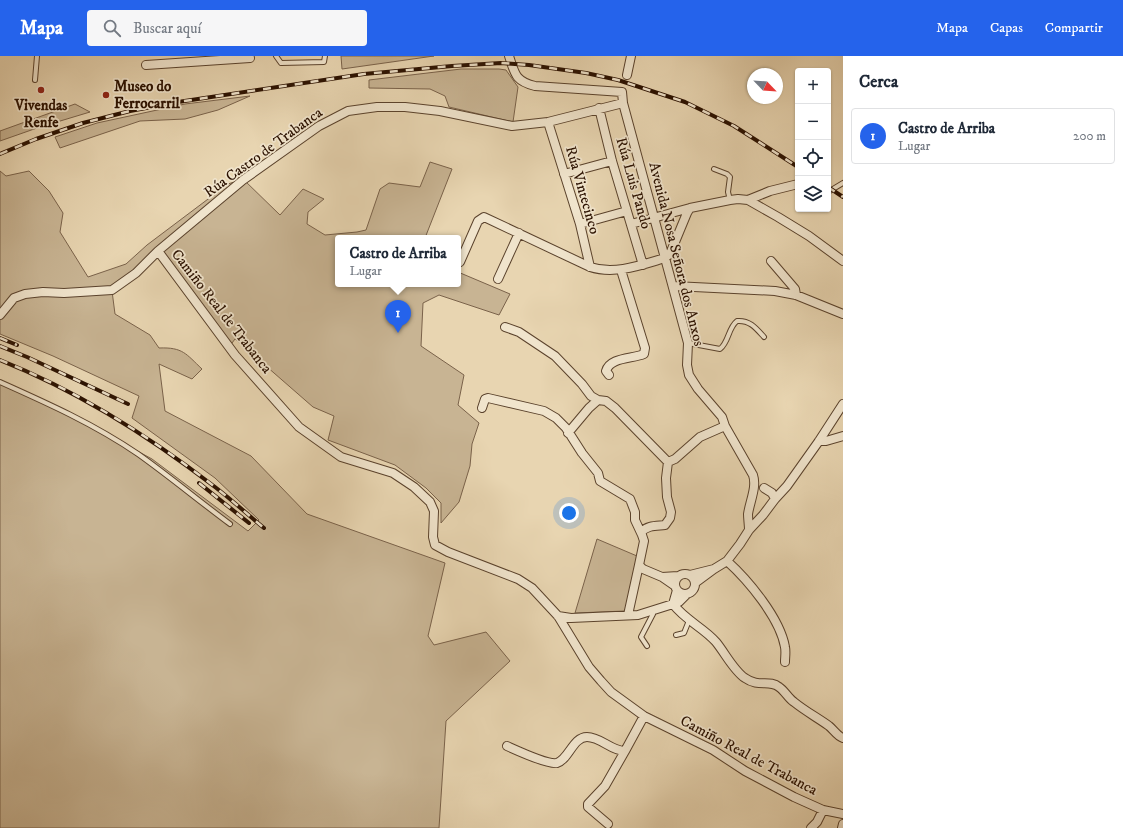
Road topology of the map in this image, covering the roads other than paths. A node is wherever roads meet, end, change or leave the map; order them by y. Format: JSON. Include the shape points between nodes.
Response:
{"nodes":[{"id":1,"x":37,"y":56,"type":"edge"},
{"id":2,"x":277,"y":56,"type":"edge"},
{"id":3,"x":325,"y":56,"type":"edge"},
{"id":4,"x":509,"y":56,"type":"edge"},
{"id":5,"x":632,"y":56,"type":"edge"},
{"id":6,"x":200,"y":58,"type":"edge"},
{"id":7,"x":250,"y":58,"type":"dead end"},
{"id":8,"x":146,"y":65,"type":"dead end"},
{"id":9,"x":627,"y":75,"type":"dead end"},
{"id":10,"x":35,"y":80,"type":"dead end"},
{"id":11,"x":623,"y":103,"type":"junction"},
{"id":12,"x":599,"y":108,"type":"junction"},
{"id":13,"x":548,"y":122,"type":"junction"},
{"id":14,"x":612,"y":161,"type":"junction"},
{"id":15,"x":714,"y":170,"type":"dead end"},
{"id":16,"x":564,"y":174,"type":"junction"},
{"id":17,"x":843,"y":183,"type":"edge"},
{"id":18,"x":795,"y":185,"type":"edge"},
{"id":19,"x":831,"y":190,"type":"edge"},
{"id":20,"x":730,"y":200,"type":"junction"},
{"id":21,"x":748,"y":200,"type":"junction"},
{"id":22,"x":690,"y":208,"type":"junction"},
{"id":23,"x":627,"y":211,"type":"junction"},
{"id":24,"x":654,"y":217,"type":"junction"},
{"id":25,"x":580,"y":224,"type":"junction"},
{"id":26,"x":631,"y":224,"type":"junction"},
{"id":27,"x":519,"y":233,"type":"junction"},
{"id":28,"x":158,"y":251,"type":"junction"},
{"id":29,"x":665,"y":258,"type":"junction"},
{"id":30,"x":461,"y":260,"type":"edge"},
{"id":31,"x":771,"y":261,"type":"dead end"},
{"id":32,"x":843,"y":261,"type":"edge"},
{"id":33,"x":643,"y":265,"type":"junction"},
{"id":34,"x":590,"y":266,"type":"junction"},
{"id":35,"x":621,"y":270,"type":"junction"},
{"id":36,"x":498,"y":279,"type":"dead end"},
{"id":37,"x":674,"y":286,"type":"junction"},
{"id":38,"x":796,"y":295,"type":"junction"},
{"id":39,"x":2,"y":312,"type":"edge"},
{"id":40,"x":843,"y":314,"type":"edge"},
{"id":41,"x":505,"y":327,"type":"dead end"},
{"id":42,"x":764,"y":337,"type":"dead end"},
{"id":43,"x":688,"y":343,"type":"junction"},
{"id":44,"x":609,"y":375,"type":"dead end"},
{"id":45,"x":0,"y":382,"type":"edge"},
{"id":46,"x":598,"y":400,"type":"junction"},
{"id":47,"x":843,"y":404,"type":"edge"},
{"id":48,"x":482,"y":408,"type":"dead end"},
{"id":49,"x":725,"y":426,"type":"junction"},
{"id":50,"x":568,"y":433,"type":"junction"},
{"id":51,"x":843,"y":436,"type":"edge"},
{"id":52,"x":819,"y":441,"type":"junction"},
{"id":53,"x":668,"y":462,"type":"junction"},
{"id":54,"x":764,"y":488,"type":"dead end"},
{"id":55,"x":775,"y":499,"type":"junction"},
{"id":56,"x":230,"y":524,"type":"dead end"},
{"id":57,"x":749,"y":530,"type":"junction"},
{"id":58,"x":641,"y":532,"type":"junction"},
{"id":59,"x":727,"y":561,"type":"junction"},
{"id":60,"x":639,"y":565,"type":"junction"},
{"id":61,"x":714,"y":569,"type":"junction"},
{"id":62,"x":690,"y":575,"type":"junction"},
{"id":63,"x":678,"y":576,"type":"junction"},
{"id":64,"x":662,"y":577,"type":"junction"},
{"id":65,"x":695,"y":583,"type":"junction"},
{"id":66,"x":676,"y":588,"type":"junction"},
{"id":67,"x":687,"y":594,"type":"junction"},
{"id":68,"x":673,"y":604,"type":"junction"},
{"id":69,"x":653,"y":611,"type":"junction"},
{"id":70,"x":628,"y":615,"type":"junction"},
{"id":71,"x":558,"y":616,"type":"junction"},
{"id":72,"x":688,"y":619,"type":"junction"},
{"id":73,"x":676,"y":635,"type":"dead end"},
{"id":74,"x":647,"y":646,"type":"dead end"},
{"id":75,"x":785,"y":662,"type":"dead end"},
{"id":76,"x":644,"y":716,"type":"junction"},
{"id":77,"x":843,"y":738,"type":"edge"},
{"id":78,"x":507,"y":746,"type":"dead end"},
{"id":79,"x":625,"y":751,"type":"junction"},
{"id":80,"x":823,"y":810,"type":"junction"},
{"id":81,"x":843,"y":816,"type":"edge"},
{"id":82,"x":608,"y":824,"type":"dead end"},
{"id":83,"x":843,"y":824,"type":"edge"},
{"id":84,"x":811,"y":828,"type":"edge"},
{"id":85,"x":842,"y":828,"type":"edge"}],
"edges":[{"from":1,"to":10,"type":"lane"},
{"from":2,"to":3,"type":"lane","via":[[281,63],[324,62]]},
{"from":4,"to":11,"type":"street","name":"Avenida Nosa Señora dos Anxos","via":[[515,76],[523,83],[622,92]]},
{"from":5,"to":9,"type":"street"},
{"from":6,"to":7,"type":"street"},
{"from":6,"to":8,"type":"street"},
{"from":11,"to":12,"type":"street","name":"Rúa Castro de Trabanca"},
{"from":11,"to":24,"type":"street","name":"Avenida Nosa Señora dos Anxos"},
{"from":12,"to":13,"type":"street","name":"Rúa Castro de Trabanca"},
{"from":12,"to":14,"type":"street","name":"Rúa Luis Pando"},
{"from":13,"to":16,"type":"street","name":"Rúa Vintecinco"},
{"from":13,"to":28,"type":"street","name":"Rúa Castro de Trabanca","via":[[512,126],[405,107],[348,110],[319,126],[243,180]]},
{"from":14,"to":16,"type":"street"},
{"from":14,"to":23,"type":"street","name":"Rúa Luis Pando"},
{"from":15,"to":20,"type":"lane","via":[[730,176]]},
{"from":16,"to":25,"type":"street","name":"Rúa Vintecinco"},
{"from":17,"to":19,"type":"lane"},
{"from":18,"to":21,"type":"street"},
{"from":20,"to":21,"type":"street"},
{"from":20,"to":22,"type":"street"},
{"from":21,"to":32,"type":"street","via":[[778,216]]},
{"from":22,"to":24,"type":"street"},
{"from":22,"to":29,"type":"street","via":[[670,254]]},
{"from":23,"to":25,"type":"street"},
{"from":23,"to":26,"type":"street","name":"Rúa Luis Pando"},
{"from":24,"to":26,"type":"street"},
{"from":24,"to":29,"type":"street","name":"Avenida Nosa Señora dos Anxos"},
{"from":25,"to":34,"type":"street","name":"Rúa Vintecinco"},
{"from":26,"to":33,"type":"street","name":"Rúa Luis Pando"},
{"from":27,"to":30,"type":"street","via":[[488,218],[481,218]]},
{"from":27,"to":34,"type":"street"},
{"from":27,"to":36,"type":"street"},
{"from":28,"to":39,"type":"street","name":"Rúa Castro de Trabanca","via":[[136,273],[112,290],[25,294],[14,298]]},
{"from":28,"to":71,"type":"street","name":"Camiño Real de Trabanca","via":[[235,355],[299,426],[341,457],[393,473],[414,487],[430,502],[434,511],[435,545],[518,579],[532,588]]},
{"from":29,"to":33,"type":"street"},
{"from":29,"to":37,"type":"street","name":"Avenida Nosa Señora dos Anxos"},
{"from":31,"to":38,"type":"street","via":[[795,290]]},
{"from":33,"to":35,"type":"street"},
{"from":34,"to":35,"type":"street","via":[[599,270]]},
{"from":35,"to":44,"type":"street","via":[[645,348],[644,354],[610,364],[606,371]]},
{"from":37,"to":38,"type":"street"},
{"from":37,"to":43,"type":"street","name":"Avenida Nosa Señora dos Anxos"},
{"from":38,"to":40,"type":"street"},
{"from":41,"to":46,"type":"street","via":[[519,332],[555,356],[591,396]]},
{"from":42,"to":43,"type":"lane","via":[[754,325],[737,321],[720,349]]},
{"from":43,"to":49,"type":"street","name":"Avenida Nosa Señora dos Anxos","via":[[689,375],[722,417]]},
{"from":45,"to":56,"type":"lane","via":[[59,408],[96,428],[138,454]]},
{"from":46,"to":50,"type":"street"},
{"from":46,"to":53,"type":"street","via":[[615,408]]},
{"from":47,"to":52,"type":"street"},
{"from":48,"to":50,"type":"street","via":[[485,399],[488,398],[544,411],[556,418]]},
{"from":49,"to":53,"type":"street","via":[[700,437]]},
{"from":49,"to":57,"type":"street","name":"Avenida Nosa Señora dos Anxos","via":[[753,475],[748,516]]},
{"from":50,"to":58,"type":"street","via":[[598,473],[600,481],[630,499]]},
{"from":51,"to":52,"type":"street"},
{"from":52,"to":55,"type":"street"},
{"from":53,"to":58,"type":"street","via":[[666,478],[670,518],[665,525],[645,528]]},
{"from":54,"to":55,"type":"street","via":[[772,493]]},
{"from":55,"to":57,"type":"street"},
{"from":57,"to":59,"type":"street"},
{"from":58,"to":60,"type":"street","via":[[644,541]]},
{"from":59,"to":61,"type":"street"},
{"from":59,"to":75,"type":"street","via":[[750,583],[775,621],[785,646]]},
{"from":60,"to":64,"type":"street"},
{"from":60,"to":70,"type":"street"},
{"from":61,"to":62,"type":"street"},
{"from":61,"to":65,"type":"street"},
{"from":62,"to":63,"type":"street"},
{"from":62,"to":65,"type":"street"},
{"from":63,"to":64,"type":"street"},
{"from":63,"to":66,"type":"street"},
{"from":64,"to":66,"type":"street"},
{"from":65,"to":67,"type":"street","via":[[693,590]]},
{"from":66,"to":67,"type":"street","via":[[680,593]]},
{"from":66,"to":68,"type":"street"},
{"from":67,"to":68,"type":"street"},
{"from":68,"to":69,"type":"street"},
{"from":68,"to":72,"type":"street"},
{"from":69,"to":70,"type":"street"},
{"from":69,"to":74,"type":"lane","via":[[641,637]]},
{"from":70,"to":71,"type":"street","via":[[572,618]]},
{"from":71,"to":76,"type":"street","name":"Camiño Real de Trabanca","via":[[589,667],[601,681],[611,692]]},
{"from":72,"to":73,"type":"lane","via":[[684,633]]},
{"from":72,"to":77,"type":"street","via":[[715,641],[744,677],[754,683],[778,686],[793,701]]},
{"from":76,"to":79,"type":"street"},
{"from":76,"to":80,"type":"street","name":"Camiño Real de Trabanca"},
{"from":78,"to":79,"type":"street","via":[[554,763],[562,759],[582,738],[597,739]]},
{"from":79,"to":82,"type":"street","via":[[605,786],[588,804],[588,807]]},
{"from":80,"to":81,"type":"street","name":"Camiño Real de Trabanca"},
{"from":80,"to":84,"type":"street"},
{"from":83,"to":85,"type":"street"}]}
